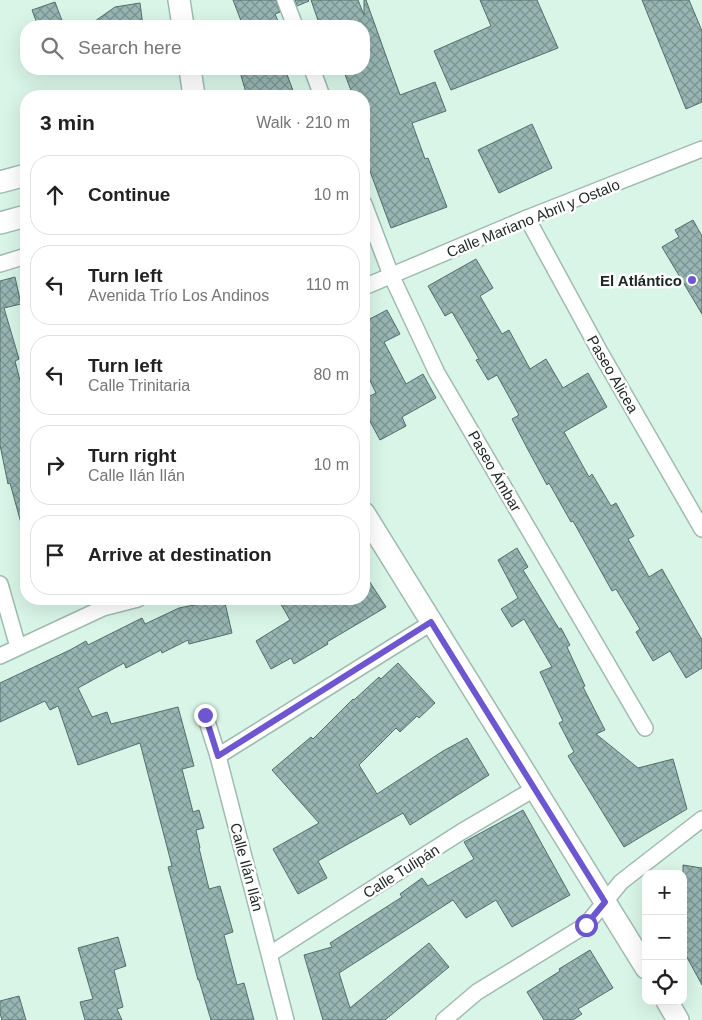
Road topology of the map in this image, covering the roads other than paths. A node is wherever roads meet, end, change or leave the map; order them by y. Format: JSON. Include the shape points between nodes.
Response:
{"nodes":[{"id":1,"x":179,"y":0,"type":"edge"},
{"id":2,"x":285,"y":0,"type":"edge"},
{"id":3,"x":182,"y":20,"type":"edge"},
{"id":4,"x":293,"y":20,"type":"edge"},
{"id":5,"x":191,"y":75,"type":"edge"},
{"id":6,"x":314,"y":75,"type":"edge"},
{"id":7,"x":193,"y":90,"type":"edge"},
{"id":8,"x":320,"y":90,"type":"edge"},
{"id":9,"x":702,"y":149,"type":"edge"},
{"id":10,"x":20,"y":177,"type":"edge"},
{"id":11,"x":0,"y":182,"type":"edge"},
{"id":12,"x":20,"y":218,"type":"edge"},
{"id":13,"x":527,"y":218,"type":"junction"},
{"id":14,"x":370,"y":220,"type":"edge"},
{"id":15,"x":0,"y":223,"type":"edge"},
{"id":16,"x":20,"y":258,"type":"edge"},
{"id":17,"x":0,"y":264,"type":"edge"},
{"id":18,"x":391,"y":275,"type":"junction"},
{"id":19,"x":370,"y":284,"type":"edge"},
{"id":20,"x":370,"y":523,"type":"edge"},
{"id":21,"x":702,"y":529,"type":"edge"},
{"id":22,"x":0,"y":584,"type":"edge"},
{"id":23,"x":115,"y":605,"type":"edge"},
{"id":24,"x":431,"y":622,"type":"junction"},
{"id":25,"x":18,"y":647,"type":"junction"},
{"id":26,"x":0,"y":656,"type":"edge"},
{"id":27,"x":205,"y":715,"type":"dead end"},
{"id":28,"x":645,"y":728,"type":"dead end"},
{"id":29,"x":218,"y":756,"type":"junction"},
{"id":30,"x":534,"y":789,"type":"junction"},
{"id":31,"x":702,"y":819,"type":"edge"},
{"id":32,"x":605,"y":902,"type":"junction"},
{"id":33,"x":270,"y":954,"type":"junction"},
{"id":34,"x":642,"y":962,"type":"edge"},
{"id":35,"x":669,"y":1005,"type":"edge"},
{"id":36,"x":286,"y":1020,"type":"edge"},
{"id":37,"x":444,"y":1020,"type":"edge"},
{"id":38,"x":678,"y":1020,"type":"edge"}],
"edges":[{"from":1,"to":3,"type":"street"},
{"from":2,"to":4,"type":"street"},
{"from":5,"to":7,"type":"street"},
{"from":6,"to":8,"type":"street"},
{"from":9,"to":13,"type":"street","name":"Calle Mariano Abril y Ostalo"},
{"from":10,"to":11,"type":"street"},
{"from":12,"to":15,"type":"street"},
{"from":13,"to":18,"type":"street","name":"Calle Mariano Abril y Ostalo"},
{"from":13,"to":21,"type":"street","name":"Paseo Alicea"},
{"from":14,"to":18,"type":"street","name":"Paseo Ámbar"},
{"from":16,"to":17,"type":"street"},
{"from":18,"to":19,"type":"street","name":"Calle Mariano Abril y Ostalo"},
{"from":18,"to":28,"type":"street","name":"Paseo Ámbar","via":[[437,373]]},
{"from":20,"to":24,"type":"street"},
{"from":22,"to":25,"type":"street"},
{"from":23,"to":25,"type":"street"},
{"from":24,"to":29,"type":"street"},
{"from":24,"to":30,"type":"street"},
{"from":25,"to":26,"type":"street"},
{"from":27,"to":29,"type":"street","name":"Calle Ilán Ilán"},
{"from":29,"to":33,"type":"street","name":"Calle Ilán Ilán"},
{"from":30,"to":32,"type":"street"},
{"from":30,"to":33,"type":"street","name":"Calle Tulipán"},
{"from":31,"to":32,"type":"street","via":[[621,882]]},
{"from":32,"to":34,"type":"street"},
{"from":32,"to":37,"type":"street","via":[[586,925],[477,992]]},
{"from":33,"to":36,"type":"street","name":"Calle Ilán Ilán"},
{"from":35,"to":38,"type":"street"}]}
